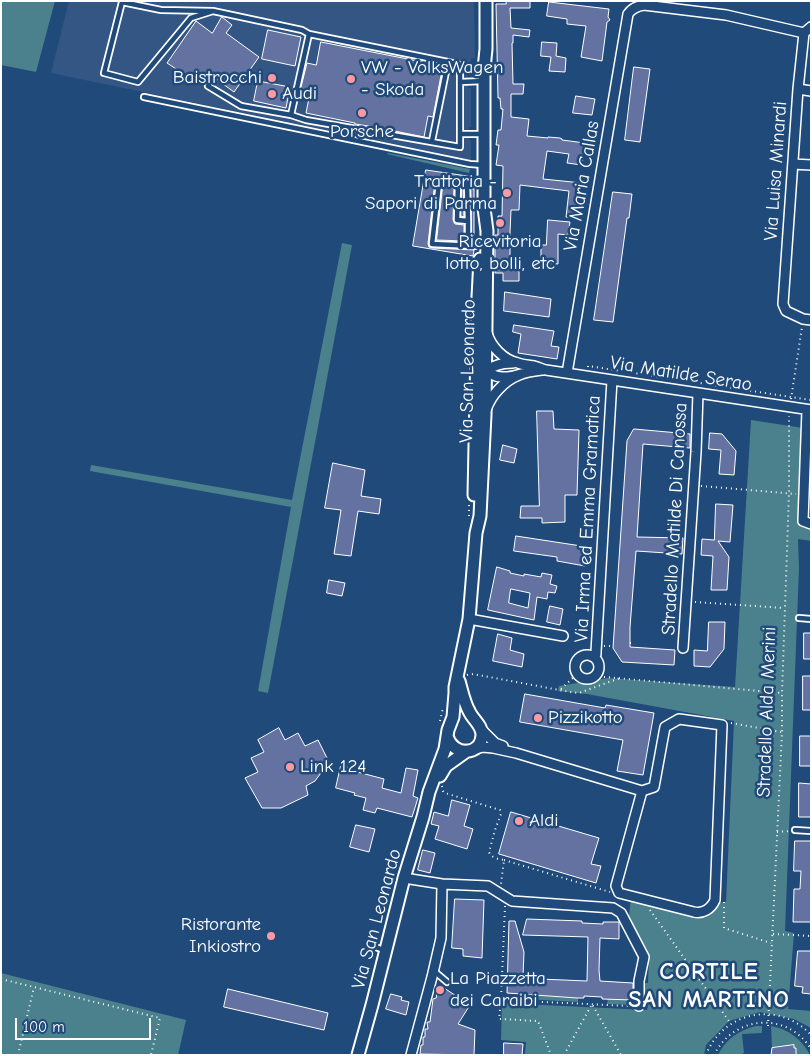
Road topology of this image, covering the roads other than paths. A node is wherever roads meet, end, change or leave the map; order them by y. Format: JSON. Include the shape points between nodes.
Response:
{"nodes":[{"id":1,"x":479,"y":1,"type":"edge"},
{"id":2,"x":486,"y":1,"type":"edge"},
{"id":3,"x":213,"y":11,"type":"junction"},
{"id":4,"x":807,"y":30,"type":"edge"},
{"id":5,"x":309,"y":34,"type":"junction"},
{"id":6,"x":448,"y":62,"type":"junction"},
{"id":7,"x":484,"y":77,"type":"junction"},
{"id":8,"x":460,"y":82,"type":"junction"},
{"id":9,"x":208,"y":86,"type":"dead end"},
{"id":10,"x":798,"y":89,"type":"junction"},
{"id":11,"x":811,"y":91,"type":"edge"},
{"id":12,"x":144,"y":97,"type":"dead end"},
{"id":13,"x":291,"y":115,"type":"junction"},
{"id":14,"x":460,"y":134,"type":"junction"},
{"id":15,"x":484,"y":134,"type":"junction"},
{"id":16,"x":432,"y":141,"type":"junction"},
{"id":17,"x":793,"y":164,"type":"junction"},
{"id":18,"x":484,"y":165,"type":"junction"},
{"id":19,"x":811,"y":166,"type":"edge"},
{"id":20,"x":458,"y":184,"type":"junction"},
{"id":21,"x":467,"y":184,"type":"junction"},
{"id":22,"x":484,"y":186,"type":"junction"},
{"id":23,"x":484,"y":208,"type":"junction"},
{"id":24,"x":468,"y":221,"type":"junction"},
{"id":25,"x":468,"y":246,"type":"junction"},
{"id":26,"x":475,"y":246,"type":"dead end"},
{"id":27,"x":478,"y":297,"type":"junction"},
{"id":28,"x":807,"y":320,"type":"edge"},
{"id":29,"x":487,"y":330,"type":"junction"},
{"id":30,"x":521,"y":364,"type":"junction"},
{"id":31,"x":546,"y":370,"type":"junction"},
{"id":32,"x":486,"y":371,"type":"junction"},
{"id":33,"x":567,"y":373,"type":"junction"},
{"id":34,"x":521,"y":374,"type":"junction"},
{"id":35,"x":612,"y":380,"type":"junction"},
{"id":36,"x":698,"y":393,"type":"junction"},
{"id":37,"x":809,"y":410,"type":"edge"},
{"id":38,"x":485,"y":415,"type":"junction"},
{"id":39,"x":475,"y":426,"type":"junction"},
{"id":40,"x":811,"y":524,"type":"edge"},
{"id":41,"x":476,"y":535,"type":"junction"},
{"id":42,"x":799,"y":618,"type":"road end"},
{"id":43,"x":469,"y":619,"type":"junction"},
{"id":44,"x":811,"y":619,"type":"edge"},
{"id":45,"x":563,"y":636,"type":"dead end"},
{"id":46,"x":683,"y":648,"type":"dead end"},
{"id":47,"x":591,"y":656,"type":"junction"},
{"id":48,"x":458,"y":677,"type":"junction"},
{"id":49,"x":479,"y":725,"type":"junction"},
{"id":50,"x":446,"y":728,"type":"junction"},
{"id":51,"x":469,"y":751,"type":"junction"},
{"id":52,"x":516,"y":753,"type":"junction"},
{"id":53,"x":642,"y":791,"type":"junction"},
{"id":54,"x":429,"y":792,"type":"junction"},
{"id":55,"x":795,"y":830,"type":"road end"},
{"id":56,"x":811,"y":831,"type":"edge"},
{"id":57,"x":404,"y":878,"type":"junction"},
{"id":58,"x":442,"y":884,"type":"junction"},
{"id":59,"x":373,"y":946,"type":"dead end"},
{"id":60,"x":386,"y":950,"type":"junction"},
{"id":61,"x":431,"y":975,"type":"junction"},
{"id":62,"x":447,"y":982,"type":"dead end"},
{"id":63,"x":639,"y":1006,"type":"road end"},
{"id":64,"x":358,"y":1055,"type":"edge"},
{"id":65,"x":411,"y":1055,"type":"edge"}],
"edges":[{"from":1,"to":7,"type":"main road","name":"Via San Leonardo"},
{"from":2,"to":7,"type":"main road","name":"Via San Leonardo"},
{"from":3,"to":3,"type":"lane","via":[[191,18],[138,82],[104,73],[122,2],[161,10]]},
{"from":3,"to":5,"type":"lane"},
{"from":4,"to":10,"type":"street","name":"Via Luisa Minardi"},
{"from":4,"to":33,"type":"street","name":"Via Maria Callas","via":[[726,15],[644,5],[628,14]]},
{"from":5,"to":6,"type":"lane"},
{"from":5,"to":13,"type":"lane"},
{"from":6,"to":8,"type":"lane","via":[[460,65]]},
{"from":6,"to":16,"type":"lane"},
{"from":7,"to":8,"type":"lane"},
{"from":7,"to":15,"type":"main road","name":"Via San Leonardo"},
{"from":8,"to":14,"type":"lane"},
{"from":9,"to":13,"type":"lane","via":[[241,106]]},
{"from":10,"to":11,"type":"street"},
{"from":10,"to":17,"type":"street","name":"Via Luisa Minardi"},
{"from":12,"to":18,"type":"lane"},
{"from":13,"to":16,"type":"lane"},
{"from":14,"to":15,"type":"lane"},
{"from":14,"to":16,"type":"lane","via":[[460,147]]},
{"from":15,"to":18,"type":"main road","name":"Via San Leonardo"},
{"from":17,"to":19,"type":"street"},
{"from":17,"to":28,"type":"street","name":"Via Luisa Minardi","via":[[783,304],[786,311]]},
{"from":18,"to":22,"type":"main road","name":"Via San Leonardo"},
{"from":20,"to":21,"type":"lane"},
{"from":20,"to":24,"type":"lane","via":[[457,220]]},
{"from":20,"to":25,"type":"lane","via":[[440,183],[432,244]]},
{"from":21,"to":22,"type":"lane"},
{"from":21,"to":24,"type":"lane"},
{"from":22,"to":23,"type":"main road","name":"Via San Leonardo"},
{"from":23,"to":27,"type":"main road","name":"Via San Leonardo"},
{"from":23,"to":29,"type":"main road","name":"Via San Leonardo"},
{"from":24,"to":25,"type":"lane"},
{"from":25,"to":26,"type":"lane"},
{"from":27,"to":32,"type":"street","via":[[482,323],[481,364]]},
{"from":27,"to":39,"type":"main road","name":"Via San Leonardo"},
{"from":29,"to":30,"type":"street","name":"Via Matilde Serao","via":[[489,339],[499,352]]},
{"from":29,"to":32,"type":"main road","name":"Via San Leonardo"},
{"from":30,"to":31,"type":"street","name":"Via Matilde Serao"},
{"from":30,"to":32,"type":"street","name":"Via Matilde Serao","via":[[500,364]]},
{"from":31,"to":33,"type":"street","name":"Via Matilde Serao"},
{"from":31,"to":34,"type":"street","name":"Via Matilde Serao"},
{"from":32,"to":34,"type":"street","name":"Via Matilde Serao","via":[[497,377]]},
{"from":32,"to":38,"type":"main road","name":"Via San Leonardo"},
{"from":32,"to":39,"type":"street","via":[[481,377],[480,406]]},
{"from":33,"to":35,"type":"street","name":"Via Matilde Serao"},
{"from":34,"to":38,"type":"street","name":"Via Matilde Serao","via":[[497,391]]},
{"from":35,"to":36,"type":"street","name":"Via Matilde Serao"},
{"from":35,"to":47,"type":"street","name":"Via Irma ed Emma Gramatica","via":[[596,654]]},
{"from":36,"to":37,"type":"street","name":"Via Matilde Serao"},
{"from":36,"to":46,"type":"street","name":"Stradello Matilde Di Canossa"},
{"from":37,"to":40,"type":"street","via":[[803,521]]},
{"from":38,"to":41,"type":"main road","name":"Via San Leonardo","via":[[480,516]]},
{"from":39,"to":41,"type":"main road","name":"Via San Leonardo"},
{"from":41,"to":43,"type":"main road","name":"Via San Leonardo"},
{"from":42,"to":44,"type":"lane"},
{"from":43,"to":45,"type":"street"},
{"from":43,"to":48,"type":"main road","name":"Via San Leonardo"},
{"from":47,"to":47,"type":"street","name":"Via Irma ed Emma Gramatica","via":[[599,666],[598,671],[594,676],[582,678],[575,669],[576,661],[581,656]]},
{"from":48,"to":49,"type":"main road","via":[[469,712]]},
{"from":48,"to":50,"type":"main road","name":"Via San Leonardo","via":[[453,717]]},
{"from":49,"to":50,"type":"main road","via":[[471,719],[460,718]]},
{"from":49,"to":51,"type":"main road","via":[[481,739]]},
{"from":49,"to":52,"type":"street","via":[[495,743]]},
{"from":50,"to":51,"type":"main road","via":[[452,746]]},
{"from":50,"to":54,"type":"main road","name":"Via San Leonardo","via":[[445,749]]},
{"from":51,"to":52,"type":"street","via":[[483,747]]},
{"from":51,"to":54,"type":"main road","name":"Via San Leonardo","via":[[446,766]]},
{"from":52,"to":53,"type":"street"},
{"from":53,"to":53,"type":"street","via":[[654,787],[665,727],[679,719],[722,725],[715,900],[709,908],[699,913],[619,892],[616,886]]},
{"from":54,"to":57,"type":"main road","name":"Via San Leonardo"},
{"from":55,"to":56,"type":"lane"},
{"from":57,"to":58,"type":"street"},
{"from":57,"to":60,"type":"main road","name":"Via San Leonardo"},
{"from":58,"to":61,"type":"street","via":[[441,938]]},
{"from":58,"to":63,"type":"street","via":[[488,886],[512,901],[613,908],[621,913],[644,957]]},
{"from":59,"to":60,"type":"lane"},
{"from":60,"to":64,"type":"main road","name":"Via San Leonardo"},
{"from":61,"to":62,"type":"lane"},
{"from":61,"to":65,"type":"street"}]}
